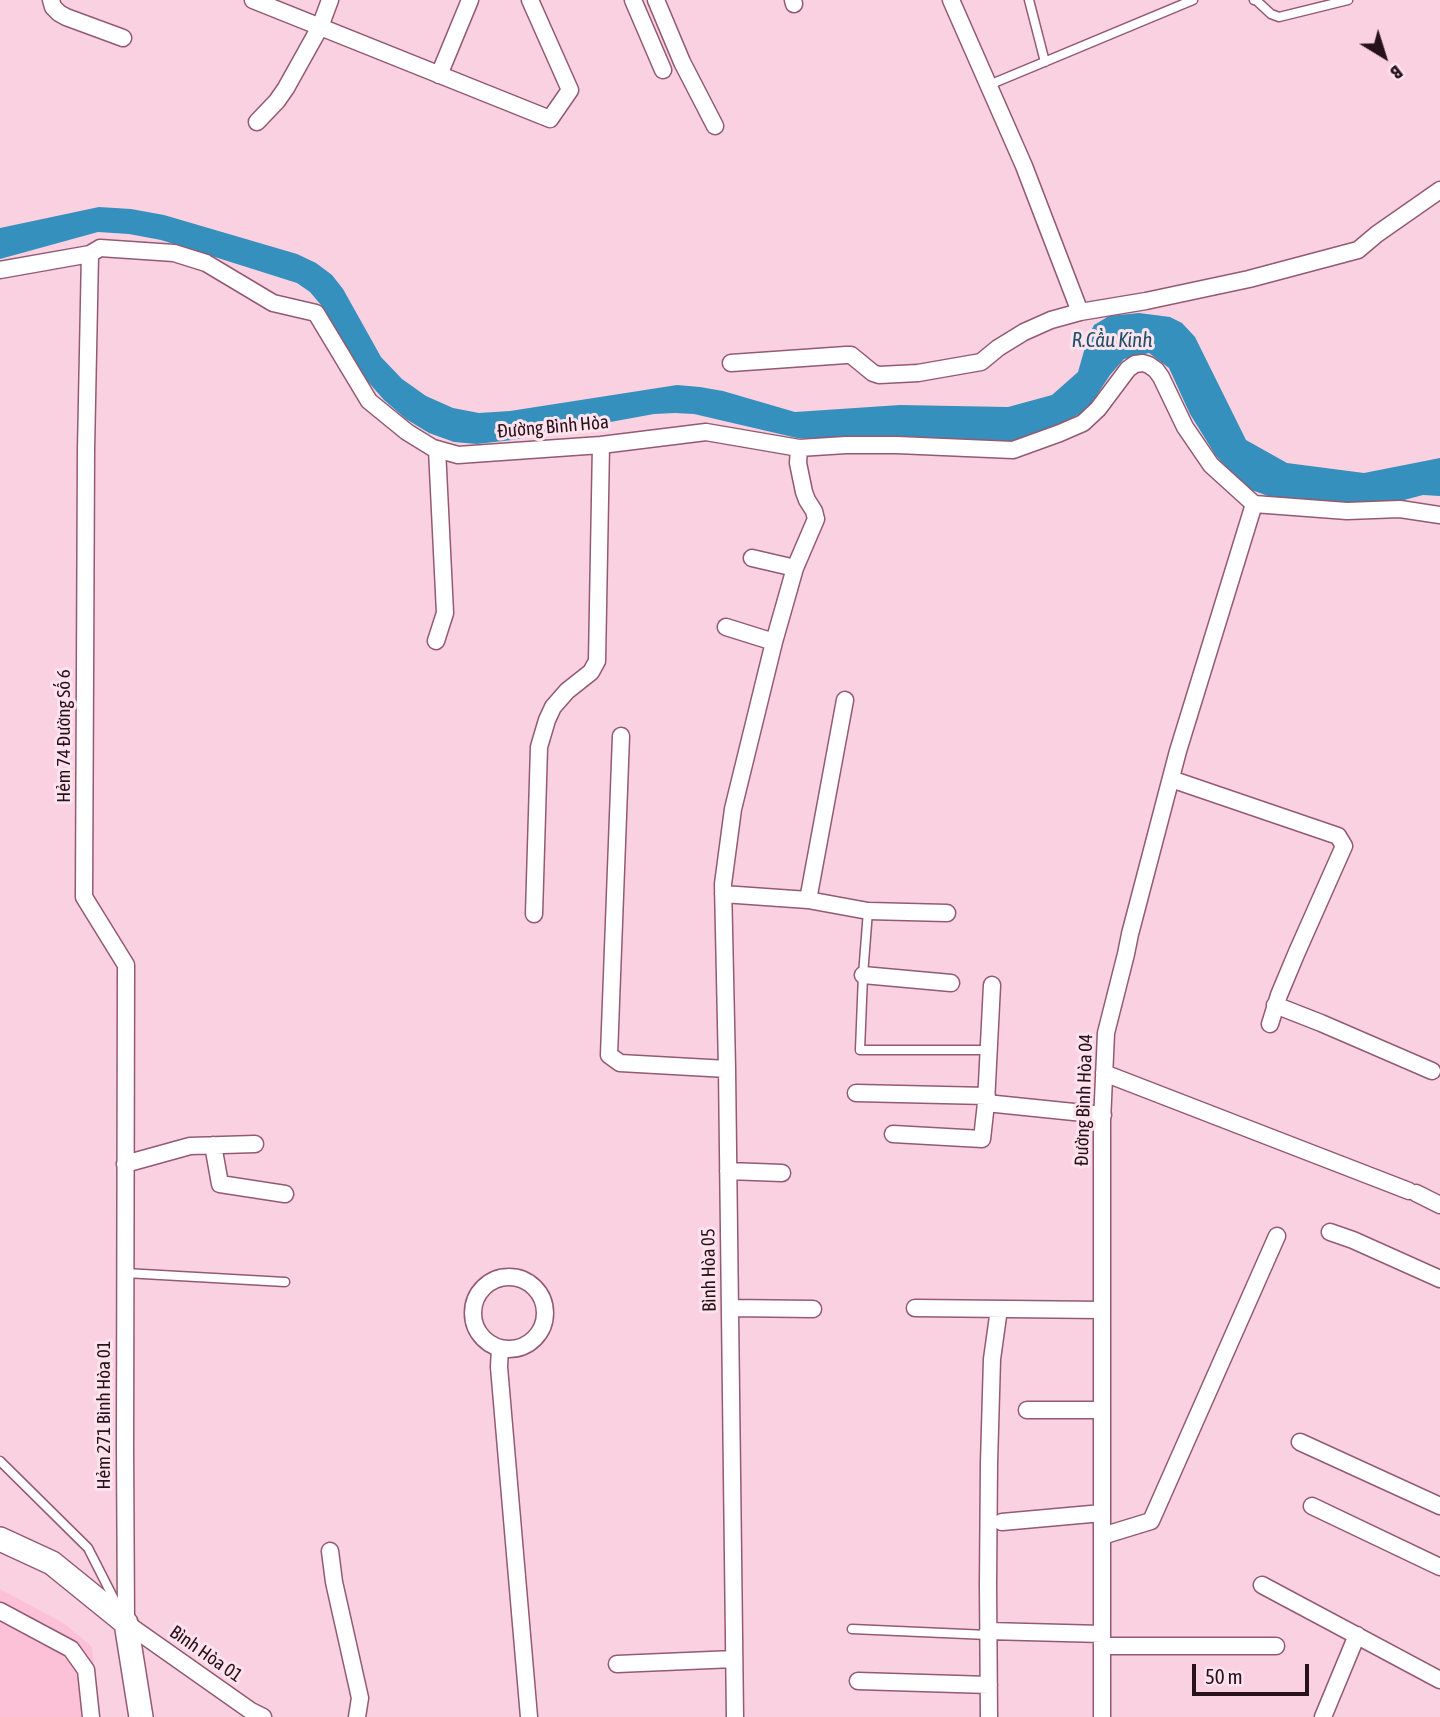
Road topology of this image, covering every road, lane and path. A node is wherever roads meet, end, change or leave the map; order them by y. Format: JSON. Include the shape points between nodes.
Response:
{"nodes":[{"id":1,"x":51,"y":0,"type":"edge"},
{"id":2,"x":253,"y":0,"type":"edge"},
{"id":3,"x":330,"y":0,"type":"edge"},
{"id":4,"x":470,"y":0,"type":"edge"},
{"id":5,"x":530,"y":0,"type":"edge"},
{"id":6,"x":633,"y":0,"type":"edge"},
{"id":7,"x":656,"y":0,"type":"edge"},
{"id":8,"x":951,"y":0,"type":"edge"},
{"id":9,"x":1029,"y":0,"type":"edge"},
{"id":10,"x":1193,"y":0,"type":"edge"},
{"id":11,"x":1254,"y":0,"type":"edge"},
{"id":12,"x":1349,"y":0,"type":"edge"},
{"id":13,"x":320,"y":27,"type":"junction"},
{"id":14,"x":123,"y":38,"type":"dead end"},
{"id":15,"x":1045,"y":62,"type":"junction"},
{"id":16,"x":663,"y":70,"type":"dead end"},
{"id":17,"x":439,"y":75,"type":"junction"},
{"id":18,"x":989,"y":85,"type":"junction"},
{"id":19,"x":257,"y":122,"type":"dead end"},
{"id":20,"x":715,"y":126,"type":"dead end"},
{"id":21,"x":1440,"y":190,"type":"edge"},
{"id":22,"x":90,"y":254,"type":"junction"},
{"id":23,"x":0,"y":270,"type":"edge"},
{"id":24,"x":1080,"y":312,"type":"junction"},
{"id":25,"x":731,"y":363,"type":"dead end"},
{"id":26,"x":601,"y":444,"type":"junction"},
{"id":27,"x":799,"y":448,"type":"junction"},
{"id":28,"x":438,"y":449,"type":"junction"},
{"id":29,"x":1254,"y":504,"type":"junction"},
{"id":30,"x":1440,"y":515,"type":"edge"},
{"id":31,"x":752,"y":558,"type":"dead end"},
{"id":32,"x":795,"y":568,"type":"junction"},
{"id":33,"x":726,"y":627,"type":"dead end"},
{"id":34,"x":436,"y":641,"type":"dead end"},
{"id":35,"x":774,"y":642,"type":"junction"},
{"id":36,"x":845,"y":700,"type":"dead end"},
{"id":37,"x":621,"y":736,"type":"dead end"},
{"id":38,"x":1171,"y":779,"type":"junction"},
{"id":39,"x":723,"y":894,"type":"junction"},
{"id":40,"x":808,"y":900,"type":"junction"},
{"id":41,"x":868,"y":911,"type":"junction"},
{"id":42,"x":947,"y":912,"type":"dead end"},
{"id":43,"x":534,"y":914,"type":"dead end"},
{"id":44,"x":863,"y":975,"type":"junction"},
{"id":45,"x":951,"y":983,"type":"dead end"},
{"id":46,"x":992,"y":985,"type":"dead end"},
{"id":47,"x":1275,"y":1005,"type":"junction"},
{"id":48,"x":1269,"y":1024,"type":"dead end"},
{"id":49,"x":989,"y":1050,"type":"junction"},
{"id":50,"x":727,"y":1069,"type":"junction"},
{"id":51,"x":1432,"y":1072,"type":"dead end"},
{"id":52,"x":1104,"y":1073,"type":"junction"},
{"id":53,"x":856,"y":1093,"type":"dead end"},
{"id":54,"x":987,"y":1100,"type":"junction"},
{"id":55,"x":1102,"y":1115,"type":"junction"},
{"id":56,"x":893,"y":1134,"type":"dead end"},
{"id":57,"x":256,"y":1143,"type":"dead end"},
{"id":58,"x":213,"y":1145,"type":"junction"},
{"id":59,"x":125,"y":1164,"type":"junction"},
{"id":60,"x":728,"y":1171,"type":"junction"},
{"id":61,"x":782,"y":1173,"type":"dead end"},
{"id":62,"x":285,"y":1194,"type":"dead end"},
{"id":63,"x":1440,"y":1205,"type":"edge"},
{"id":64,"x":125,"y":1207,"type":"joint"},
{"id":65,"x":1330,"y":1232,"type":"dead end"},
{"id":66,"x":1277,"y":1236,"type":"dead end"},
{"id":67,"x":125,"y":1273,"type":"junction"},
{"id":68,"x":1440,"y":1279,"type":"edge"},
{"id":69,"x":285,"y":1282,"type":"dead end"},
{"id":70,"x":730,"y":1308,"type":"junction"},
{"id":71,"x":915,"y":1308,"type":"dead end"},
{"id":72,"x":813,"y":1309,"type":"dead end"},
{"id":73,"x":999,"y":1309,"type":"junction"},
{"id":74,"x":1102,"y":1310,"type":"junction"},
{"id":75,"x":500,"y":1348,"type":"junction"},
{"id":76,"x":1027,"y":1410,"type":"dead end"},
{"id":77,"x":1102,"y":1410,"type":"junction"},
{"id":78,"x":1300,"y":1443,"type":"dead end"},
{"id":79,"x":0,"y":1461,"type":"edge"},
{"id":80,"x":1312,"y":1506,"type":"dead end"},
{"id":81,"x":1440,"y":1506,"type":"edge"},
{"id":82,"x":1102,"y":1513,"type":"junction"},
{"id":83,"x":1002,"y":1522,"type":"dead end"},
{"id":84,"x":1102,"y":1536,"type":"junction"},
{"id":85,"x":0,"y":1539,"type":"edge"},
{"id":86,"x":330,"y":1551,"type":"dead end"},
{"id":87,"x":1440,"y":1567,"type":"edge"},
{"id":88,"x":1262,"y":1585,"type":"dead end"},
{"id":89,"x":0,"y":1611,"type":"edge"},
{"id":90,"x":126,"y":1623,"type":"junction"},
{"id":91,"x":852,"y":1629,"type":"dead end"},
{"id":92,"x":988,"y":1633,"type":"junction"},
{"id":93,"x":1357,"y":1635,"type":"junction"},
{"id":94,"x":1102,"y":1640,"type":"junction"},
{"id":95,"x":1276,"y":1646,"type":"dead end"},
{"id":96,"x":734,"y":1659,"type":"junction"},
{"id":97,"x":617,"y":1664,"type":"dead end"},
{"id":98,"x":1440,"y":1680,"type":"edge"},
{"id":99,"x":858,"y":1681,"type":"dead end"},
{"id":100,"x":989,"y":1685,"type":"junction"},
{"id":101,"x":91,"y":1717,"type":"edge"},
{"id":102,"x":141,"y":1717,"type":"edge"},
{"id":103,"x":263,"y":1717,"type":"edge"},
{"id":104,"x":357,"y":1717,"type":"edge"},
{"id":105,"x":529,"y":1717,"type":"edge"},
{"id":106,"x":735,"y":1717,"type":"edge"},
{"id":107,"x":989,"y":1717,"type":"edge"},
{"id":108,"x":1102,"y":1717,"type":"edge"},
{"id":109,"x":1323,"y":1717,"type":"edge"}],
"edges":[{"from":1,"to":14,"type":"street","via":[[59,13]]},
{"from":2,"to":13,"type":"street"},
{"from":3,"to":13,"type":"street"},
{"from":4,"to":17,"type":"street"},
{"from":5,"to":17,"type":"street","via":[[570,90],[550,119]]},
{"from":6,"to":16,"type":"street"},
{"from":7,"to":20,"type":"street"},
{"from":8,"to":18,"type":"street"},
{"from":9,"to":15,"type":"lane"},
{"from":10,"to":15,"type":"lane"},
{"from":11,"to":12,"type":"lane","via":[[1279,17]]},
{"from":13,"to":17,"type":"street"},
{"from":13,"to":19,"type":"street","via":[[286,88]]},
{"from":15,"to":18,"type":"lane"},
{"from":18,"to":24,"type":"street"},
{"from":21,"to":24,"type":"street","via":[[1357,250],[1249,279]]},
{"from":22,"to":23,"type":"street","name":"Đường Bình Hòa"},
{"from":22,"to":28,"type":"street","name":"Đường Bình Hòa","via":[[100,248],[174,253],[206,263],[272,303],[316,313],[369,401],[407,432]]},
{"from":22,"to":59,"type":"street","name":"Hẻm 74 Đường Số 6","via":[[84,897],[126,965]]},
{"from":24,"to":25,"type":"street","via":[[1024,332],[981,362],[918,373],[879,375],[851,355]]},
{"from":26,"to":27,"type":"street","name":"Đường Bình Hòa","via":[[706,432]]},
{"from":26,"to":28,"type":"street","name":"Đường Bình Hòa","via":[[458,455]]},
{"from":26,"to":43,"type":"street","via":[[597,661],[553,707],[539,747]]},
{"from":27,"to":29,"type":"street","name":"Đường Bình Hòa","via":[[846,444],[1013,450],[1083,423],[1128,369],[1143,363],[1161,377],[1185,427],[1211,465]]},
{"from":27,"to":32,"type":"street","via":[[804,492],[816,519]]},
{"from":28,"to":34,"type":"street","via":[[445,613]]},
{"from":29,"to":30,"type":"street","via":[[1347,511],[1400,509]]},
{"from":29,"to":38,"type":"street","name":"Đường Bình Hòa 04"},
{"from":31,"to":32,"type":"street"},
{"from":32,"to":35,"type":"street"},
{"from":33,"to":35,"type":"street"},
{"from":35,"to":39,"type":"street","name":"Bình Hòa 05","via":[[733,809]]},
{"from":36,"to":40,"type":"street"},
{"from":37,"to":50,"type":"street","via":[[609,1055],[620,1063]]},
{"from":38,"to":47,"type":"street","via":[[1338,836],[1344,846]]},
{"from":38,"to":52,"type":"street","name":"Đường Bình Hòa 04","via":[[1106,1033]]},
{"from":39,"to":40,"type":"street"},
{"from":39,"to":50,"type":"street","name":"Bình Hòa 05"},
{"from":40,"to":41,"type":"street"},
{"from":41,"to":42,"type":"street"},
{"from":41,"to":44,"type":"lane"},
{"from":44,"to":45,"type":"street"},
{"from":44,"to":49,"type":"lane","via":[[860,1050]]},
{"from":46,"to":49,"type":"street"},
{"from":47,"to":48,"type":"street"},
{"from":47,"to":51,"type":"street"},
{"from":49,"to":54,"type":"street"},
{"from":50,"to":60,"type":"street","name":"Bình Hòa 05"},
{"from":52,"to":55,"type":"street","name":"Đường Bình Hòa 04"},
{"from":52,"to":63,"type":"street"},
{"from":53,"to":54,"type":"street"},
{"from":54,"to":55,"type":"street"},
{"from":54,"to":56,"type":"street","via":[[982,1139]]},
{"from":55,"to":74,"type":"street","name":"Đường Bình Hòa 04"},
{"from":57,"to":58,"type":"street"},
{"from":58,"to":59,"type":"street","via":[[190,1146]]},
{"from":58,"to":62,"type":"street","via":[[220,1184]]},
{"from":59,"to":64,"type":"street","name":"Hẻm 74 Đường Số 6"},
{"from":60,"to":61,"type":"street"},
{"from":60,"to":70,"type":"street","name":"Bình Hòa 05"},
{"from":64,"to":67,"type":"street","name":"Hẻm 271 Bình Hòa 01"},
{"from":65,"to":68,"type":"street"},
{"from":66,"to":84,"type":"street","via":[[1151,1521]]},
{"from":67,"to":69,"type":"lane"},
{"from":67,"to":90,"type":"street","name":"Hẻm 271 Bình Hòa 01"},
{"from":70,"to":72,"type":"street"},
{"from":70,"to":96,"type":"street","name":"Bình Hòa 05"},
{"from":71,"to":73,"type":"street"},
{"from":73,"to":74,"type":"street"},
{"from":73,"to":92,"type":"street","via":[[992,1359]]},
{"from":74,"to":77,"type":"street","name":"Đường Bình Hòa 04"},
{"from":75,"to":75,"type":"street","via":[[530,1343],[545,1317],[541,1297],[518,1278],[488,1284],[473,1310],[477,1330]]},
{"from":75,"to":105,"type":"street"},
{"from":76,"to":77,"type":"street"},
{"from":77,"to":82,"type":"street","name":"Đường Bình Hòa 04"},
{"from":78,"to":81,"type":"street"},
{"from":79,"to":90,"type":"lane","via":[[88,1548]]},
{"from":80,"to":87,"type":"street"},
{"from":82,"to":83,"type":"street"},
{"from":82,"to":84,"type":"street","name":"Đường Bình Hòa 04"},
{"from":84,"to":94,"type":"street","name":"Đường Bình Hòa 04"},
{"from":85,"to":90,"type":"main road","via":[[52,1563]]},
{"from":86,"to":104,"type":"street","via":[[360,1698]]},
{"from":88,"to":93,"type":"street"},
{"from":89,"to":101,"type":"street","via":[[71,1649],[86,1670]]},
{"from":90,"to":102,"type":"main road"},
{"from":90,"to":103,"type":"street","name":"Bình Hòa 01"},
{"from":91,"to":92,"type":"lane"},
{"from":92,"to":94,"type":"street"},
{"from":92,"to":100,"type":"street"},
{"from":93,"to":98,"type":"street"},
{"from":93,"to":109,"type":"street"},
{"from":94,"to":95,"type":"street"},
{"from":94,"to":108,"type":"street","name":"Đường Bình Hòa 04"},
{"from":96,"to":97,"type":"street"},
{"from":96,"to":106,"type":"street","name":"Bình Hòa 05"},
{"from":99,"to":100,"type":"street"},
{"from":100,"to":107,"type":"street"}]}
